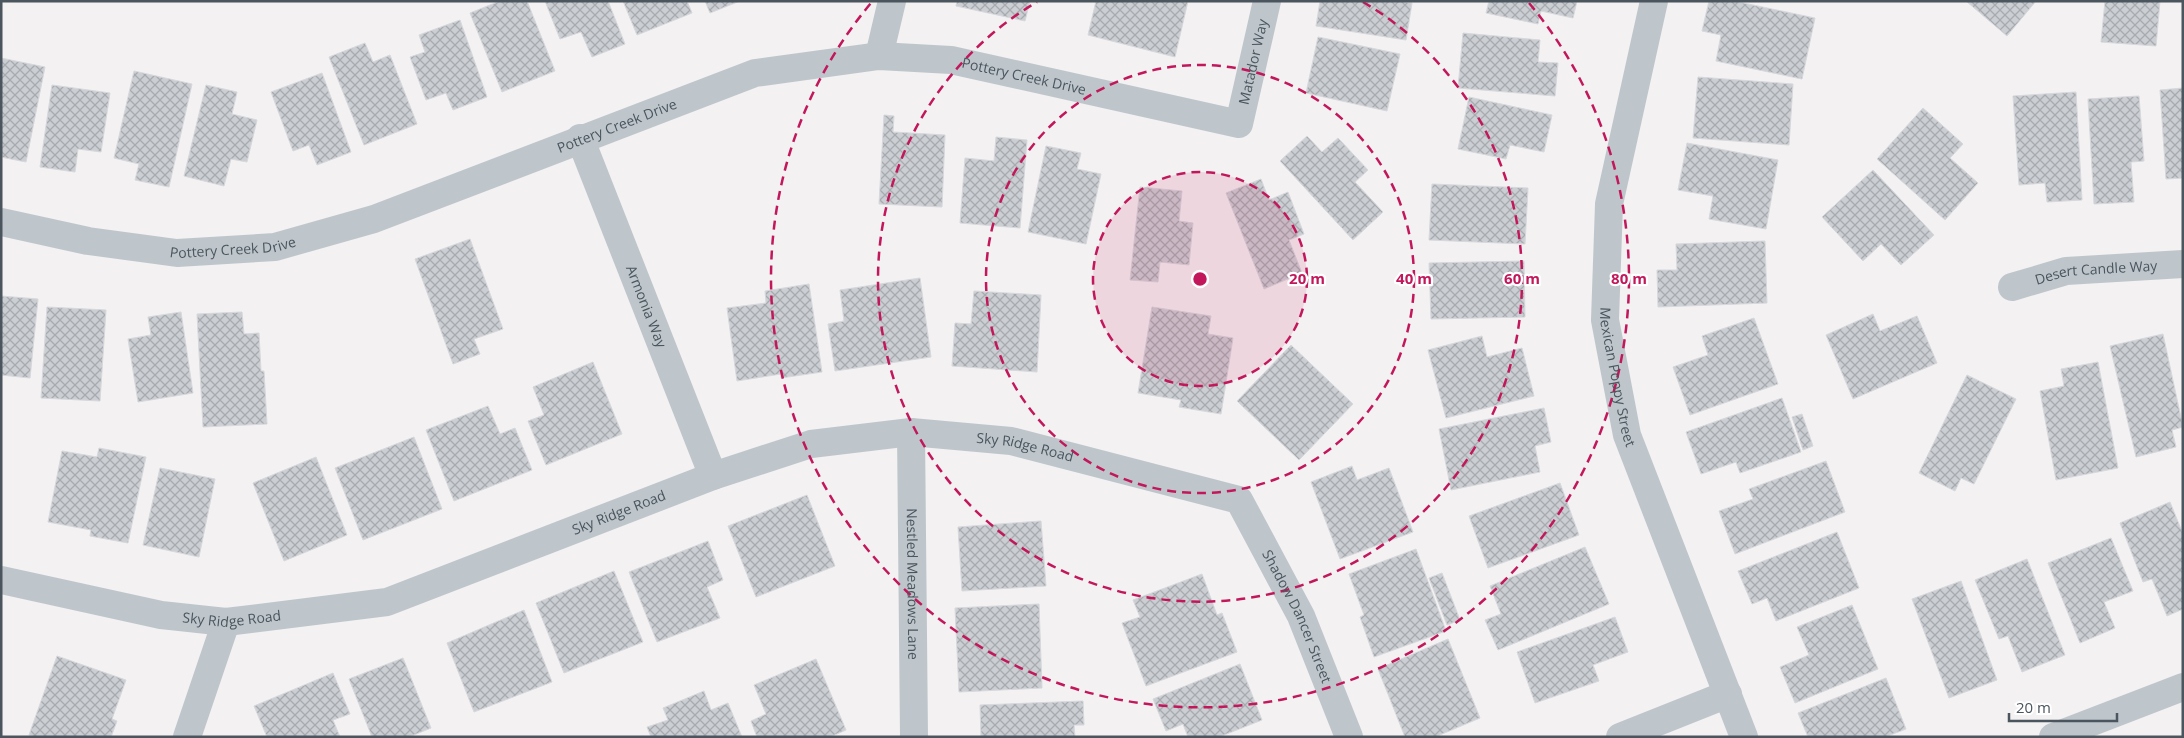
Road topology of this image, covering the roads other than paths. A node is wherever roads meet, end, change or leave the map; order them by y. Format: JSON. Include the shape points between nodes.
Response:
{"nodes":[{"id":1,"x":892,"y":1,"type":"edge"},
{"id":2,"x":1267,"y":1,"type":"edge"},
{"id":3,"x":1654,"y":1,"type":"edge"},
{"id":4,"x":879,"y":56,"type":"junction"},
{"id":5,"x":1240,"y":124,"type":"joint"},
{"id":6,"x":580,"y":138,"type":"junction"},
{"id":7,"x":1,"y":222,"type":"edge"},
{"id":8,"x":2183,"y":264,"type":"edge"},
{"id":9,"x":2012,"y":287,"type":"dead end"},
{"id":10,"x":910,"y":432,"type":"junction"},
{"id":11,"x":713,"y":476,"type":"junction"},
{"id":12,"x":1239,"y":500,"type":"joint"},
{"id":13,"x":1,"y":580,"type":"edge"},
{"id":14,"x":226,"y":622,"type":"junction"},
{"id":15,"x":2183,"y":687,"type":"edge"},
{"id":16,"x":1728,"y":694,"type":"junction"},
{"id":17,"x":2085,"y":731,"type":"edge"},
{"id":18,"x":187,"y":737,"type":"edge"},
{"id":19,"x":914,"y":737,"type":"edge"},
{"id":20,"x":1349,"y":737,"type":"edge"},
{"id":21,"x":1620,"y":737,"type":"edge"},
{"id":22,"x":1744,"y":737,"type":"edge"},
{"id":23,"x":2053,"y":737,"type":"edge"}],
"edges":[{"from":1,"to":4,"type":"street"},
{"from":2,"to":5,"type":"street","name":"Matador Way"},
{"from":3,"to":16,"type":"street","name":"Mexican Poppy Street","via":[[1609,204],[1605,320],[1627,435]]},
{"from":4,"to":5,"type":"street","name":"Pottery Creek Drive","via":[[951,60]]},
{"from":4,"to":6,"type":"street","name":"Pottery Creek Drive","via":[[755,72]]},
{"from":6,"to":7,"type":"street","name":"Pottery Creek Drive","via":[[374,220],[275,247],[177,253],[88,241]]},
{"from":6,"to":11,"type":"street","name":"Armonia Way"},
{"from":8,"to":9,"type":"street","name":"Desert Candle Way","via":[[2066,271]]},
{"from":10,"to":11,"type":"street","name":"Sky Ridge Road","via":[[811,444]]},
{"from":10,"to":12,"type":"street","name":"Sky Ridge Road","via":[[1010,441]]},
{"from":10,"to":19,"type":"street","name":"Nestled Meadows Lane"},
{"from":11,"to":14,"type":"street","name":"Sky Ridge Road","via":[[387,602]]},
{"from":12,"to":20,"type":"street","name":"Shadow Dancer Street","via":[[1301,616]]},
{"from":13,"to":14,"type":"street","name":"Sky Ridge Road","via":[[161,616]]},
{"from":14,"to":18,"type":"street"},
{"from":15,"to":17,"type":"street"},
{"from":16,"to":21,"type":"street"},
{"from":16,"to":22,"type":"street","name":"Mexican Poppy Street"},
{"from":17,"to":23,"type":"street"}]}
